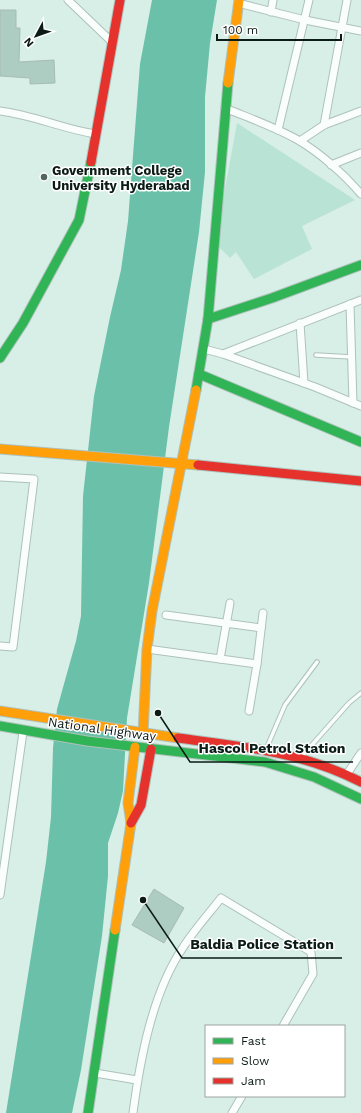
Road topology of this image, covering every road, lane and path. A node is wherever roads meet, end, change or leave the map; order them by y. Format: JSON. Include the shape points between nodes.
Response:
{"nodes":[{"id":1,"x":68,"y":0,"type":"edge"},
{"id":2,"x":120,"y":0,"type":"edge"},
{"id":3,"x":273,"y":0,"type":"edge"},
{"id":4,"x":309,"y":0,"type":"edge"},
{"id":5,"x":347,"y":0,"type":"edge"},
{"id":6,"x":238,"y":2,"type":"edge"},
{"id":7,"x":271,"y":12,"type":"junction"},
{"id":8,"x":305,"y":20,"type":"junction"},
{"id":9,"x":342,"y":27,"type":"junction"},
{"id":10,"x":361,"y":31,"type":"edge"},
{"id":11,"x":113,"y":43,"type":"junction"},
{"id":12,"x":225,"y":108,"type":"junction"},
{"id":13,"x":0,"y":111,"type":"edge"},
{"id":14,"x":361,"y":111,"type":"edge"},
{"id":15,"x":324,"y":125,"type":"junction"},
{"id":16,"x":278,"y":130,"type":"junction"},
{"id":17,"x":96,"y":134,"type":"junction"},
{"id":18,"x":300,"y":141,"type":"junction"},
{"id":19,"x":361,"y":153,"type":"edge"},
{"id":20,"x":331,"y":165,"type":"junction"},
{"id":21,"x":361,"y":193,"type":"edge"},
{"id":22,"x":361,"y":265,"type":"edge"},
{"id":23,"x":361,"y":300,"type":"edge"},
{"id":24,"x":350,"y":304,"type":"junction"},
{"id":25,"x":208,"y":319,"type":"junction"},
{"id":26,"x":300,"y":323,"type":"junction"},
{"id":27,"x":204,"y":350,"type":"junction"},
{"id":28,"x":223,"y":354,"type":"junction"},
{"id":29,"x":316,"y":355,"type":"dead end"},
{"id":30,"x":352,"y":357,"type":"junction"},
{"id":31,"x":0,"y":358,"type":"edge"},
{"id":32,"x":199,"y":374,"type":"junction"},
{"id":33,"x":304,"y":383,"type":"junction"},
{"id":34,"x":353,"y":403,"type":"junction"},
{"id":35,"x":361,"y":406,"type":"edge"},
{"id":36,"x":361,"y":442,"type":"edge"},
{"id":37,"x":0,"y":449,"type":"edge"},
{"id":38,"x":182,"y":463,"type":"junction"},
{"id":39,"x":0,"y":477,"type":"edge"},
{"id":40,"x":361,"y":481,"type":"edge"},
{"id":41,"x":230,"y":602,"type":"dead end"},
{"id":42,"x":263,"y":613,"type":"dead end"},
{"id":43,"x":166,"y":615,"type":"dead end"},
{"id":44,"x":226,"y":623,"type":"junction"},
{"id":45,"x":261,"y":628,"type":"junction"},
{"id":46,"x":0,"y":646,"type":"edge"},
{"id":47,"x":147,"y":649,"type":"junction"},
{"id":48,"x":220,"y":659,"type":"junction"},
{"id":49,"x":317,"y":662,"type":"dead end"},
{"id":50,"x":257,"y":664,"type":"junction"},
{"id":51,"x":361,"y":693,"type":"edge"},
{"id":52,"x":0,"y":711,"type":"edge"},
{"id":53,"x":249,"y":711,"type":"dead end"},
{"id":54,"x":0,"y":726,"type":"edge"},
{"id":55,"x":23,"y":732,"type":"junction"},
{"id":56,"x":141,"y":734,"type":"junction"},
{"id":57,"x":132,"y":747,"type":"junction"},
{"id":58,"x":151,"y":749,"type":"junction"},
{"id":59,"x":266,"y":750,"type":"junction"},
{"id":60,"x":361,"y":753,"type":"edge"},
{"id":61,"x":301,"y":758,"type":"junction"},
{"id":62,"x":265,"y":762,"type":"junction"},
{"id":63,"x":346,"y":774,"type":"junction"},
{"id":64,"x":361,"y":782,"type":"edge"},
{"id":65,"x":361,"y":799,"type":"edge"},
{"id":66,"x":131,"y":823,"type":"junction"},
{"id":67,"x":0,"y":894,"type":"edge"},
{"id":68,"x":284,"y":1025,"type":"edge"},
{"id":69,"x":95,"y":1073,"type":"junction"},
{"id":70,"x":137,"y":1080,"type":"junction"},
{"id":71,"x":241,"y":1097,"type":"edge"},
{"id":72,"x":88,"y":1113,"type":"edge"},
{"id":73,"x":133,"y":1113,"type":"edge"},
{"id":74,"x":232,"y":1113,"type":"edge"}],
"edges":[{"from":1,"to":11,"type":"street"},
{"from":2,"to":11,"type":"main road"},
{"from":3,"to":7,"type":"street"},
{"from":4,"to":8,"type":"street"},
{"from":5,"to":9,"type":"street"},
{"from":6,"to":7,"type":"street"},
{"from":6,"to":12,"type":"main road"},
{"from":7,"to":8,"type":"street"},
{"from":8,"to":9,"type":"street"},
{"from":8,"to":16,"type":"street"},
{"from":9,"to":10,"type":"street"},
{"from":9,"to":15,"type":"street"},
{"from":11,"to":17,"type":"main road"},
{"from":12,"to":16,"type":"street"},
{"from":12,"to":25,"type":"main road"},
{"from":13,"to":17,"type":"street","via":[[22,114],[73,131]]},
{"from":14,"to":15,"type":"street"},
{"from":15,"to":18,"type":"street"},
{"from":16,"to":18,"type":"street"},
{"from":17,"to":31,"type":"main road","via":[[79,220],[23,323]]},
{"from":18,"to":20,"type":"street"},
{"from":19,"to":20,"type":"street"},
{"from":20,"to":21,"type":"street"},
{"from":22,"to":25,"type":"main road"},
{"from":23,"to":24,"type":"street"},
{"from":24,"to":26,"type":"street"},
{"from":24,"to":30,"type":"street"},
{"from":25,"to":27,"type":"main road"},
{"from":26,"to":28,"type":"street"},
{"from":26,"to":33,"type":"street"},
{"from":27,"to":28,"type":"street"},
{"from":27,"to":32,"type":"main road"},
{"from":28,"to":33,"type":"street"},
{"from":29,"to":30,"type":"lane"},
{"from":30,"to":34,"type":"street"},
{"from":32,"to":36,"type":"main road"},
{"from":32,"to":38,"type":"main road"},
{"from":33,"to":34,"type":"street"},
{"from":34,"to":35,"type":"street"},
{"from":37,"to":38,"type":"main road"},
{"from":38,"to":40,"type":"main road"},
{"from":38,"to":47,"type":"main road","via":[[152,611]]},
{"from":39,"to":46,"type":"street","via":[[34,479],[13,647]]},
{"from":41,"to":44,"type":"street"},
{"from":42,"to":45,"type":"street"},
{"from":43,"to":44,"type":"street"},
{"from":44,"to":45,"type":"street"},
{"from":44,"to":48,"type":"street"},
{"from":45,"to":50,"type":"street"},
{"from":47,"to":48,"type":"street"},
{"from":47,"to":56,"type":"main road"},
{"from":48,"to":50,"type":"street"},
{"from":49,"to":59,"type":"lane","via":[[285,705]]},
{"from":50,"to":53,"type":"street"},
{"from":51,"to":61,"type":"lane","via":[[349,703]]},
{"from":52,"to":56,"type":"main road","name":"National Highway"},
{"from":54,"to":55,"type":"main road","name":"National Highway"},
{"from":55,"to":57,"type":"main road","name":"National Highway"},
{"from":55,"to":67,"type":"street"},
{"from":56,"to":59,"type":"main road","name":"National Highway"},
{"from":57,"to":58,"type":"main road","name":"National Highway"},
{"from":57,"to":66,"type":"main road","via":[[128,803]]},
{"from":58,"to":62,"type":"main road","name":"National Highway"},
{"from":58,"to":66,"type":"main road","via":[[141,805]]},
{"from":59,"to":61,"type":"main road","name":"National Highway"},
{"from":59,"to":62,"type":"main road"},
{"from":60,"to":63,"type":"street"},
{"from":61,"to":63,"type":"main road","name":"National Highway"},
{"from":62,"to":65,"type":"main road","name":"National Highway","via":[[337,786]]},
{"from":63,"to":64,"type":"main road","name":"National Highway"},
{"from":66,"to":69,"type":"main road"},
{"from":68,"to":70,"type":"street","via":[[313,974],[311,952],[221,898],[181,950],[166,980],[155,1009]]},
{"from":69,"to":70,"type":"street"},
{"from":69,"to":72,"type":"main road"},
{"from":70,"to":73,"type":"street"},
{"from":71,"to":74,"type":"street"}]}
